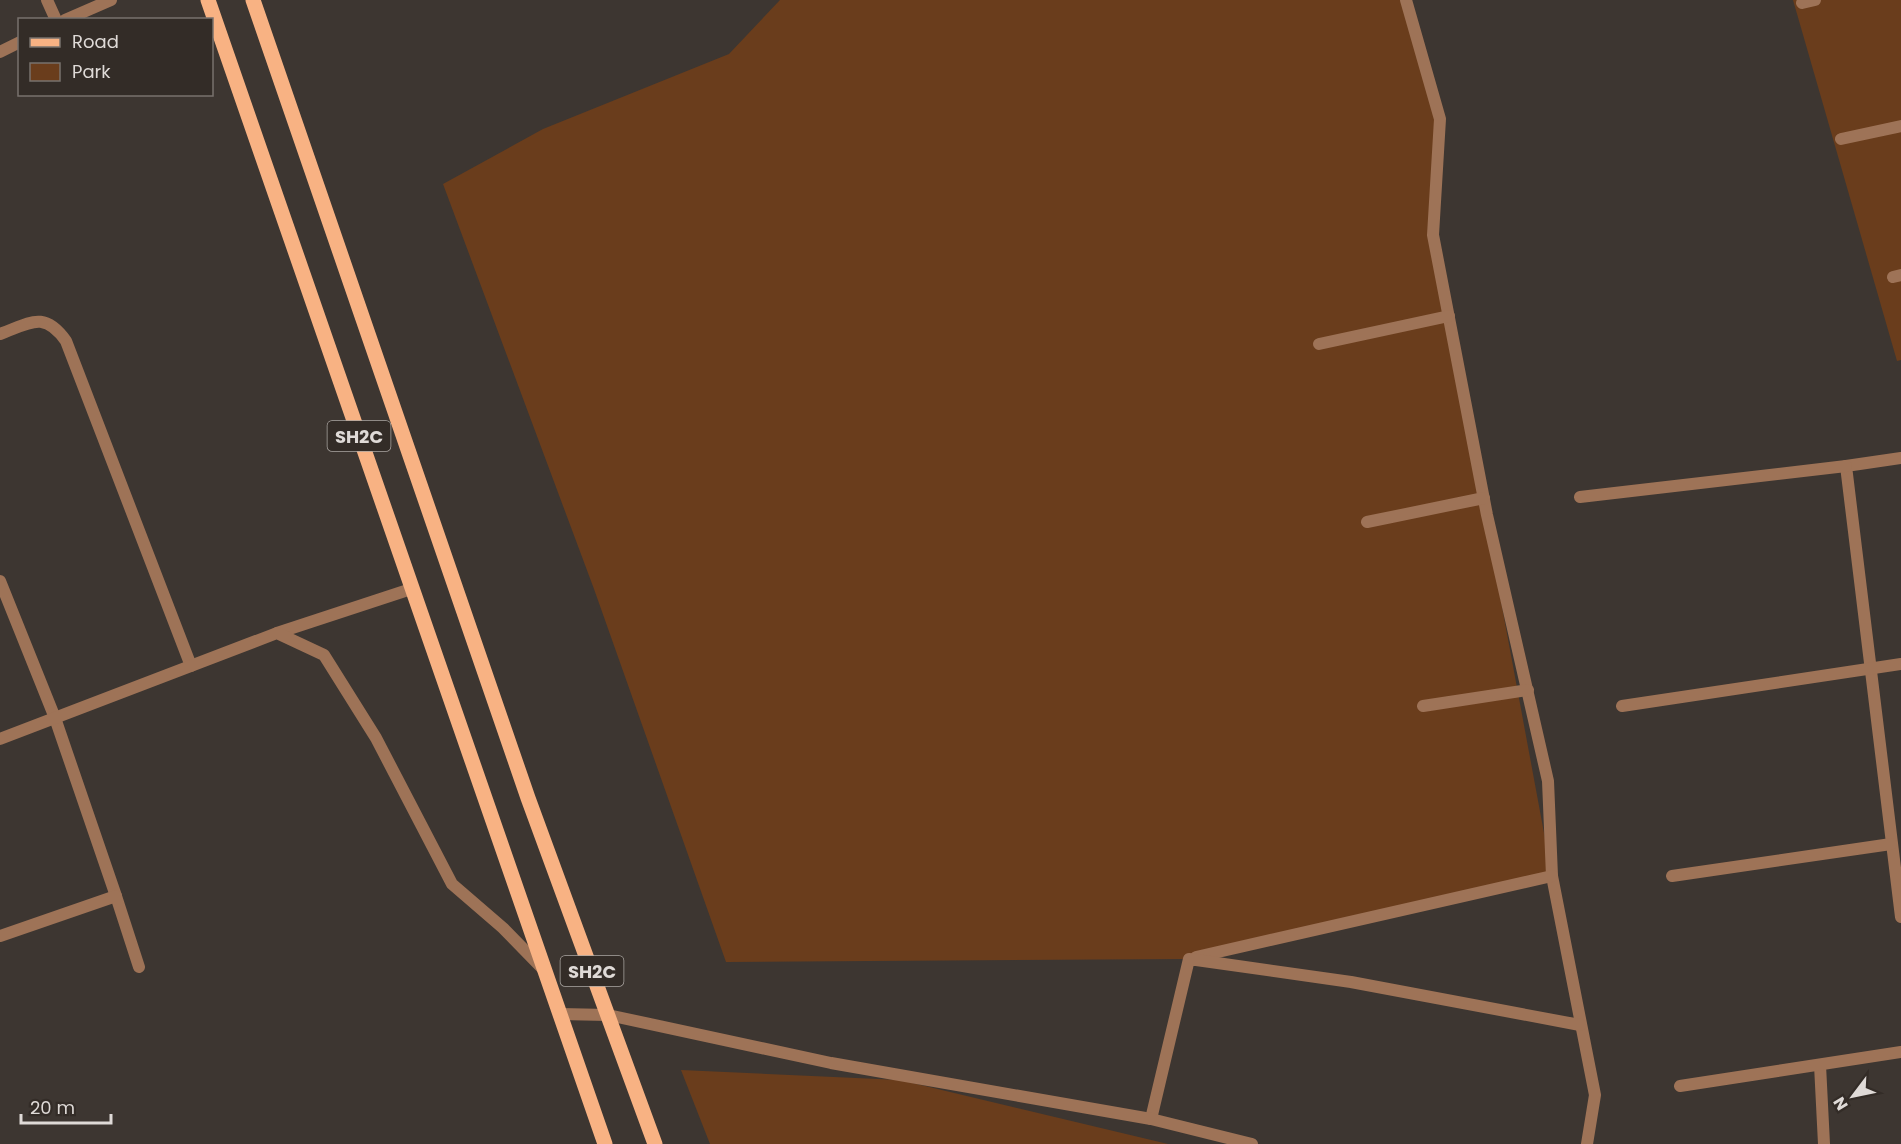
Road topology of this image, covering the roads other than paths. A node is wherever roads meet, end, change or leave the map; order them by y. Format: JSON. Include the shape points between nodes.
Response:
{"nodes":[{"id":1,"x":47,"y":0,"type":"edge"},
{"id":2,"x":111,"y":0,"type":"edge"},
{"id":3,"x":208,"y":0,"type":"edge"},
{"id":4,"x":253,"y":0,"type":"edge"},
{"id":5,"x":1406,"y":0,"type":"edge"},
{"id":6,"x":55,"y":18,"type":"edge"},
{"id":7,"x":70,"y":18,"type":"edge"},
{"id":8,"x":18,"y":43,"type":"edge"},
{"id":9,"x":0,"y":52,"type":"edge"},
{"id":10,"x":1901,"y":126,"type":"edge"},
{"id":11,"x":1842,"y":139,"type":"dead end"},
{"id":12,"x":1449,"y":316,"type":"junction"},
{"id":13,"x":0,"y":334,"type":"edge"},
{"id":14,"x":1319,"y":344,"type":"dead end"},
{"id":15,"x":1901,"y":458,"type":"edge"},
{"id":16,"x":1846,"y":466,"type":"junction"},
{"id":17,"x":1580,"y":497,"type":"dead end"},
{"id":18,"x":1484,"y":498,"type":"junction"},
{"id":19,"x":1367,"y":522,"type":"dead end"},
{"id":20,"x":0,"y":581,"type":"edge"},
{"id":21,"x":411,"y":589,"type":"junction"},
{"id":22,"x":277,"y":633,"type":"junction"},
{"id":23,"x":1901,"y":664,"type":"edge"},
{"id":24,"x":191,"y":666,"type":"junction"},
{"id":25,"x":1870,"y":668,"type":"junction"},
{"id":26,"x":1528,"y":690,"type":"junction"},
{"id":27,"x":1423,"y":706,"type":"dead end"},
{"id":28,"x":1622,"y":706,"type":"dead end"},
{"id":29,"x":55,"y":718,"type":"junction"},
{"id":30,"x":0,"y":739,"type":"edge"},
{"id":31,"x":1891,"y":844,"type":"junction"},
{"id":32,"x":1552,"y":876,"type":"junction"},
{"id":33,"x":1672,"y":876,"type":"dead end"},
{"id":34,"x":116,"y":896,"type":"junction"},
{"id":35,"x":1900,"y":898,"type":"edge"},
{"id":36,"x":1901,"y":917,"type":"edge"},
{"id":37,"x":0,"y":936,"type":"edge"},
{"id":38,"x":1189,"y":959,"type":"junction"},
{"id":39,"x":139,"y":967,"type":"dead end"},
{"id":40,"x":544,"y":970,"type":"junction"},
{"id":41,"x":560,"y":1014,"type":"junction"},
{"id":42,"x":608,"y":1015,"type":"junction"},
{"id":43,"x":1580,"y":1025,"type":"junction"},
{"id":44,"x":1901,"y":1052,"type":"edge"},
{"id":45,"x":1820,"y":1065,"type":"junction"},
{"id":46,"x":1680,"y":1086,"type":"dead end"},
{"id":47,"x":1151,"y":1119,"type":"junction"},
{"id":48,"x":606,"y":1144,"type":"edge"},
{"id":49,"x":655,"y":1144,"type":"edge"},
{"id":50,"x":1252,"y":1144,"type":"edge"},
{"id":51,"x":1587,"y":1144,"type":"edge"},
{"id":52,"x":1824,"y":1144,"type":"edge"}],
"edges":[{"from":1,"to":6,"type":"street"},
{"from":2,"to":7,"type":"street"},
{"from":3,"to":21,"type":"main road","number":"SH2C"},
{"from":4,"to":42,"type":"main road","number":"SH2C","via":[[528,798]]},
{"from":5,"to":12,"type":"street","via":[[1440,119],[1433,235]]},
{"from":8,"to":9,"type":"street"},
{"from":10,"to":11,"type":"street"},
{"from":12,"to":14,"type":"street"},
{"from":12,"to":18,"type":"street"},
{"from":13,"to":24,"type":"street","via":[[38,320],[56,327],[66,341]]},
{"from":15,"to":16,"type":"street"},
{"from":16,"to":17,"type":"street"},
{"from":16,"to":25,"type":"street"},
{"from":18,"to":19,"type":"street"},
{"from":18,"to":26,"type":"street"},
{"from":20,"to":29,"type":"street"},
{"from":21,"to":22,"type":"street"},
{"from":21,"to":40,"type":"main road","number":"SH2C"},
{"from":22,"to":24,"type":"street"},
{"from":22,"to":40,"type":"street","via":[[324,655],[376,738],[452,884]]},
{"from":23,"to":25,"type":"street"},
{"from":24,"to":29,"type":"street"},
{"from":25,"to":28,"type":"street"},
{"from":25,"to":31,"type":"street"},
{"from":26,"to":27,"type":"street"},
{"from":26,"to":32,"type":"street","via":[[1548,781]]},
{"from":29,"to":30,"type":"street"},
{"from":29,"to":34,"type":"street"},
{"from":31,"to":33,"type":"street"},
{"from":31,"to":35,"type":"street"},
{"from":32,"to":38,"type":"street"},
{"from":32,"to":43,"type":"street"},
{"from":34,"to":37,"type":"street"},
{"from":34,"to":39,"type":"street"},
{"from":35,"to":36,"type":"street"},
{"from":38,"to":43,"type":"street","via":[[1352,982]]},
{"from":38,"to":47,"type":"street"},
{"from":40,"to":41,"type":"main road","number":"SH2C"},
{"from":41,"to":42,"type":"street"},
{"from":41,"to":48,"type":"main road","number":"SH2C"},
{"from":42,"to":47,"type":"street","via":[[831,1063]]},
{"from":42,"to":49,"type":"main road","number":"SH2C"},
{"from":43,"to":51,"type":"street","via":[[1595,1095]]},
{"from":44,"to":45,"type":"street"},
{"from":45,"to":46,"type":"street"},
{"from":45,"to":52,"type":"street"},
{"from":47,"to":50,"type":"street"}]}
